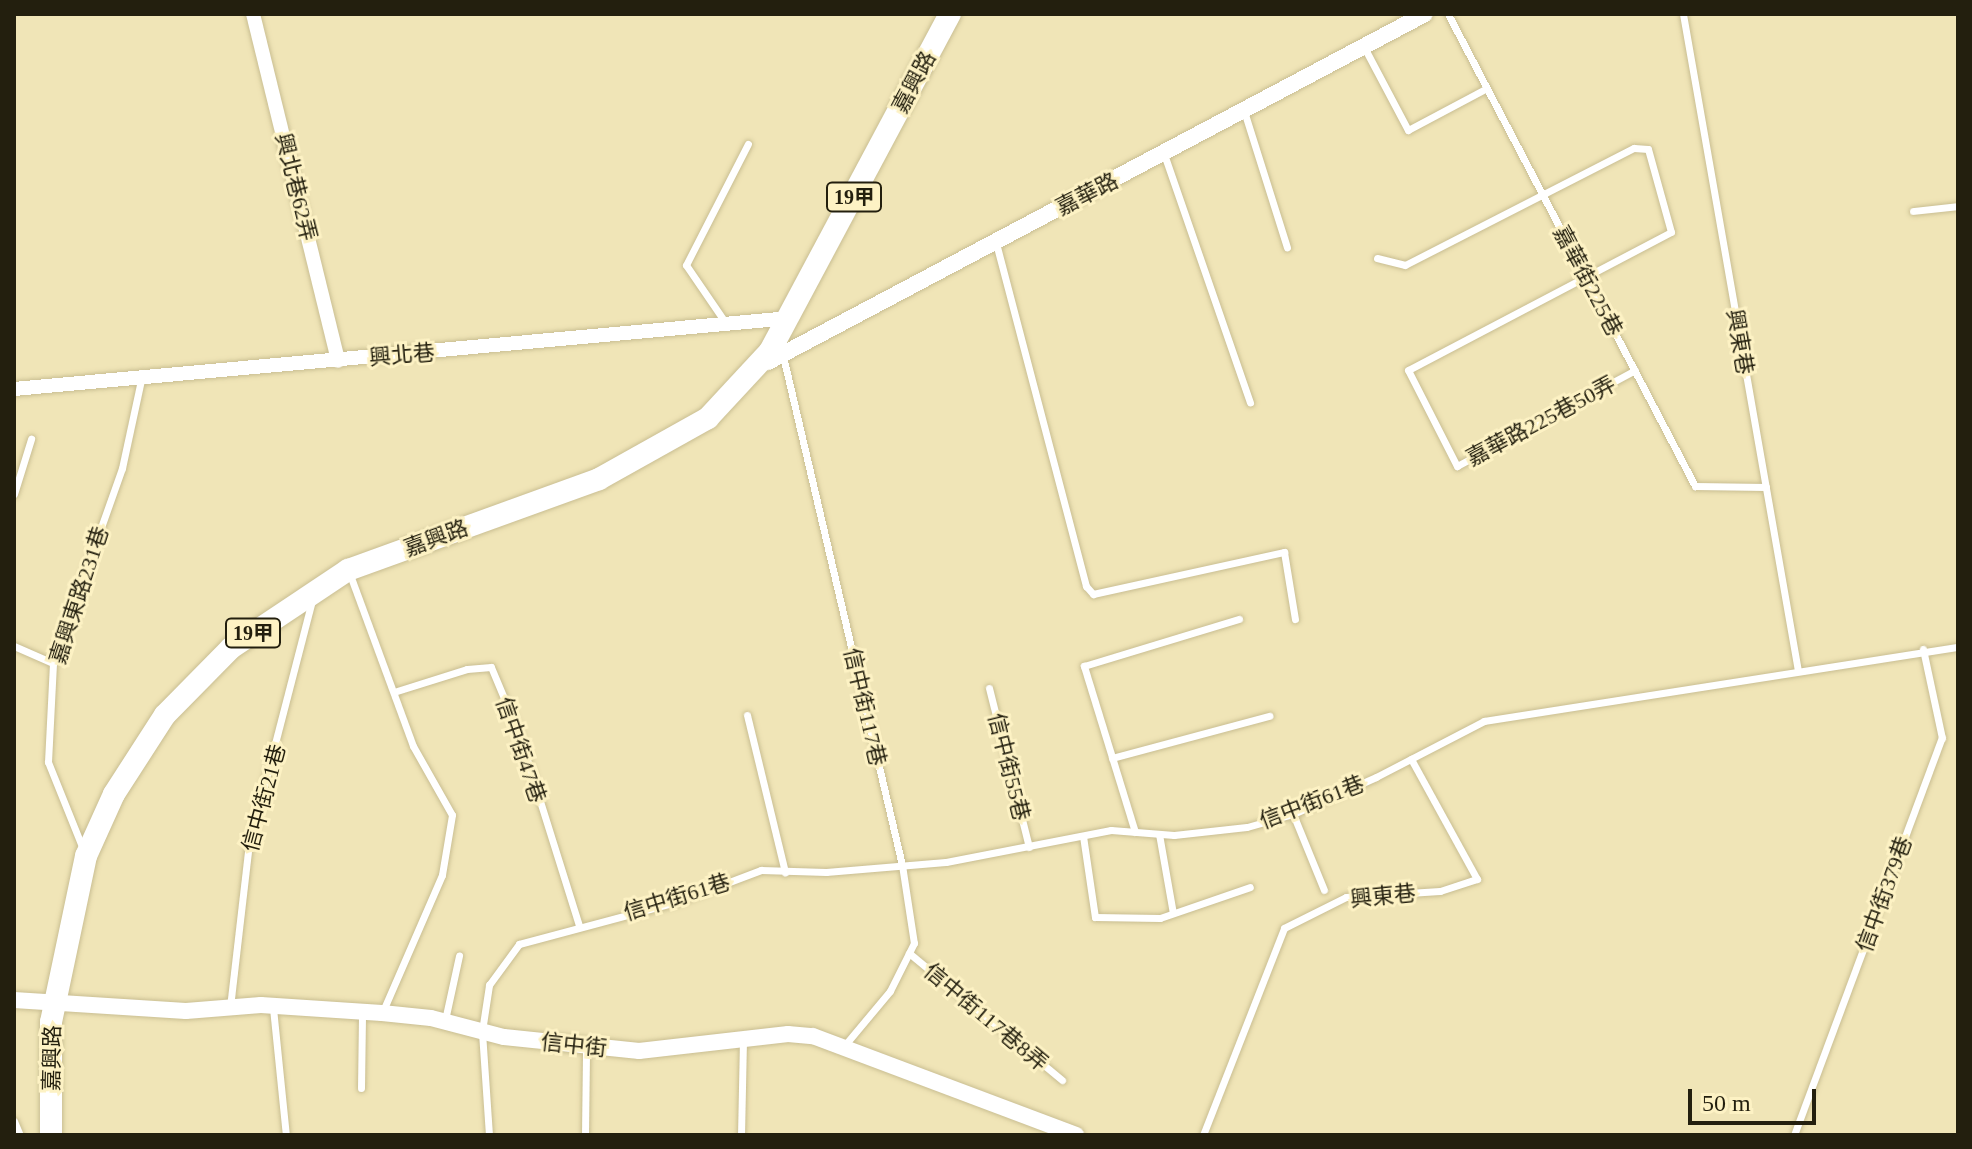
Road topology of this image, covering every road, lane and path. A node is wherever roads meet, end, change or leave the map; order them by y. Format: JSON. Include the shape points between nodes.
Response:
{"nodes":[{"id":1,"x":253,"y":14,"type":"edge"},
{"id":2,"x":950,"y":14,"type":"edge"},
{"id":3,"x":1425,"y":14,"type":"edge"},
{"id":4,"x":1448,"y":14,"type":"edge"},
{"id":5,"x":1683,"y":14,"type":"edge"},
{"id":6,"x":1364,"y":47,"type":"junction"},
{"id":7,"x":1487,"y":88,"type":"junction"},
{"id":8,"x":1244,"y":111,"type":"junction"},
{"id":9,"x":748,"y":144,"type":"dead end"},
{"id":10,"x":1164,"y":154,"type":"junction"},
{"id":11,"x":1543,"y":195,"type":"junction"},
{"id":12,"x":1958,"y":206,"type":"edge"},
{"id":13,"x":1913,"y":211,"type":"dead end"},
{"id":14,"x":995,"y":241,"type":"junction"},
{"id":15,"x":1287,"y":247,"type":"dead end"},
{"id":16,"x":1377,"y":258,"type":"dead end"},
{"id":17,"x":1586,"y":278,"type":"junction"},
{"id":18,"x":790,"y":318,"type":"junction"},
{"id":19,"x":726,"y":324,"type":"junction"},
{"id":20,"x":782,"y":350,"type":"junction"},
{"id":21,"x":338,"y":361,"type":"junction"},
{"id":22,"x":1635,"y":370,"type":"junction"},
{"id":23,"x":751,"y":376,"type":"junction"},
{"id":24,"x":141,"y":380,"type":"junction"},
{"id":25,"x":14,"y":389,"type":"edge"},
{"id":26,"x":1250,"y":403,"type":"dead end"},
{"id":27,"x":31,"y":439,"type":"dead end"},
{"id":28,"x":1766,"y":487,"type":"junction"},
{"id":29,"x":14,"y":494,"type":"edge"},
{"id":30,"x":348,"y":570,"type":"junction"},
{"id":31,"x":315,"y":590,"type":"junction"},
{"id":32,"x":1239,"y":619,"type":"dead end"},
{"id":33,"x":1295,"y":619,"type":"dead end"},
{"id":34,"x":14,"y":646,"type":"edge"},
{"id":35,"x":1958,"y":647,"type":"edge"},
{"id":36,"x":1923,"y":649,"type":"junction"},
{"id":37,"x":53,"y":663,"type":"junction"},
{"id":38,"x":1798,"y":671,"type":"junction"},
{"id":39,"x":989,"y":688,"type":"dead end"},
{"id":40,"x":397,"y":691,"type":"junction"},
{"id":41,"x":747,"y":715,"type":"dead end"},
{"id":42,"x":1269,"y":716,"type":"dead end"},
{"id":43,"x":1112,"y":758,"type":"junction"},
{"id":44,"x":1411,"y":759,"type":"junction"},
{"id":45,"x":1293,"y":814,"type":"junction"},
{"id":46,"x":1135,"y":832,"type":"junction"},
{"id":47,"x":1159,"y":834,"type":"junction"},
{"id":48,"x":1083,"y":836,"type":"junction"},
{"id":49,"x":1029,"y":847,"type":"junction"},
{"id":50,"x":86,"y":856,"type":"junction"},
{"id":51,"x":902,"y":865,"type":"junction"},
{"id":52,"x":785,"y":872,"type":"junction"},
{"id":53,"x":1250,"y":887,"type":"dead end"},
{"id":54,"x":1324,"y":890,"type":"dead end"},
{"id":55,"x":1173,"y":913,"type":"junction"},
{"id":56,"x":579,"y":926,"type":"junction"},
{"id":57,"x":909,"y":953,"type":"junction"},
{"id":58,"x":459,"y":956,"type":"dead end"},
{"id":59,"x":56,"y":999,"type":"junction"},
{"id":60,"x":14,"y":1000,"type":"edge"},
{"id":61,"x":273,"y":1006,"type":"junction"},
{"id":62,"x":230,"y":1008,"type":"junction"},
{"id":63,"x":362,"y":1012,"type":"junction"},
{"id":64,"x":382,"y":1013,"type":"junction"},
{"id":65,"x":445,"y":1021,"type":"junction"},
{"id":66,"x":482,"y":1031,"type":"junction"},
{"id":67,"x":743,"y":1039,"type":"junction"},
{"id":68,"x":844,"y":1046,"type":"junction"},
{"id":69,"x":586,"y":1047,"type":"junction"},
{"id":70,"x":1062,"y":1080,"type":"dead end"},
{"id":71,"x":361,"y":1088,"type":"dead end"},
{"id":72,"x":14,"y":1121,"type":"edge"},
{"id":73,"x":20,"y":1135,"type":"edge"},
{"id":74,"x":51,"y":1135,"type":"edge"},
{"id":75,"x":286,"y":1135,"type":"edge"},
{"id":76,"x":489,"y":1135,"type":"edge"},
{"id":77,"x":585,"y":1135,"type":"edge"},
{"id":78,"x":741,"y":1135,"type":"edge"},
{"id":79,"x":1076,"y":1135,"type":"edge"},
{"id":80,"x":1203,"y":1135,"type":"edge"},
{"id":81,"x":1794,"y":1135,"type":"edge"}],
"edges":[{"from":1,"to":21,"type":"street","name":"興北巷62弄"},
{"from":2,"to":18,"type":"main road","name":"嘉興路","number":"19甲"},
{"from":3,"to":6,"type":"street","name":"嘉華路"},
{"from":4,"to":7,"type":"lane","name":"嘉華街225巷"},
{"from":5,"to":28,"type":"lane","name":"興東巷"},
{"from":6,"to":7,"type":"lane","via":[[1408,130]]},
{"from":6,"to":8,"type":"street","name":"嘉華路"},
{"from":7,"to":11,"type":"lane","name":"嘉華街225巷"},
{"from":8,"to":10,"type":"street","name":"嘉華路"},
{"from":8,"to":15,"type":"lane"},
{"from":9,"to":19,"type":"lane","via":[[686,265]]},
{"from":10,"to":14,"type":"street","name":"嘉華路"},
{"from":10,"to":26,"type":"lane"},
{"from":11,"to":16,"type":"lane","via":[[1405,265]]},
{"from":11,"to":17,"type":"lane","name":"嘉華街225巷"},
{"from":11,"to":17,"type":"lane","via":[[1634,148],[1648,149],[1671,232]]},
{"from":12,"to":13,"type":"lane"},
{"from":14,"to":20,"type":"street","name":"嘉華路"},
{"from":14,"to":33,"type":"lane","via":[[1086,586],[1093,594],[1284,552]]},
{"from":17,"to":22,"type":"lane","name":"嘉華街225巷"},
{"from":17,"to":22,"type":"lane","name":"嘉華路225巷50弄","via":[[1408,370],[1457,466]]},
{"from":18,"to":19,"type":"street","name":"興北巷"},
{"from":18,"to":23,"type":"main road","name":"嘉興路","number":"19甲"},
{"from":19,"to":21,"type":"street","name":"興北巷"},
{"from":20,"to":23,"type":"street","name":"嘉華路"},
{"from":20,"to":51,"type":"lane","name":"信中街117巷"},
{"from":21,"to":24,"type":"street","name":"興北巷"},
{"from":22,"to":28,"type":"lane","name":"嘉華街225巷","via":[[1695,486]]},
{"from":23,"to":30,"type":"main road","name":"嘉興路","number":"19甲","via":[[691,431],[599,479]]},
{"from":24,"to":25,"type":"street","name":"興北巷"},
{"from":24,"to":37,"type":"lane","name":"嘉興東路231巷","via":[[122,468]]},
{"from":27,"to":29,"type":"lane"},
{"from":28,"to":38,"type":"lane","name":"興東巷"},
{"from":30,"to":31,"type":"main road","name":"嘉興路","number":"19甲"},
{"from":30,"to":40,"type":"lane"},
{"from":31,"to":50,"type":"main road","name":"嘉興路","number":"19甲","via":[[231,648],[165,715],[114,794]]},
{"from":31,"to":62,"type":"lane","name":"信中街21巷","via":[[249,844]]},
{"from":32,"to":43,"type":"lane","via":[[1084,666]]},
{"from":34,"to":37,"type":"lane"},
{"from":35,"to":36,"type":"lane","name":"信中街61巷"},
{"from":36,"to":38,"type":"lane","name":"信中街61巷"},
{"from":36,"to":81,"type":"lane","name":"信中街379巷","via":[[1942,738]]},
{"from":37,"to":50,"type":"lane","name":"嘉興東路231巷","via":[[48,762]]},
{"from":38,"to":44,"type":"lane","name":"信中街61巷","via":[[1484,721]]},
{"from":39,"to":49,"type":"lane","name":"信中街55巷"},
{"from":40,"to":56,"type":"lane","name":"信中街47巷","via":[[491,667],[519,734]]},
{"from":40,"to":64,"type":"lane","via":[[413,746],[452,815],[442,875]]},
{"from":41,"to":52,"type":"lane"},
{"from":42,"to":43,"type":"lane"},
{"from":43,"to":46,"type":"lane"},
{"from":44,"to":45,"type":"lane","name":"信中街61巷"},
{"from":44,"to":80,"type":"lane","name":"興東巷","via":[[1477,879],[1440,891],[1346,897],[1284,928]]},
{"from":45,"to":47,"type":"lane","name":"信中街61巷","via":[[1247,827]]},
{"from":45,"to":54,"type":"lane"},
{"from":46,"to":47,"type":"lane","name":"信中街61巷"},
{"from":46,"to":48,"type":"lane","name":"信中街61巷"},
{"from":47,"to":55,"type":"lane"},
{"from":48,"to":49,"type":"lane","name":"信中街61巷"},
{"from":48,"to":55,"type":"lane","via":[[1095,917]]},
{"from":49,"to":51,"type":"lane","name":"信中街61巷"},
{"from":50,"to":59,"type":"main road","name":"嘉興路","number":"19甲"},
{"from":51,"to":52,"type":"lane","name":"信中街61巷"},
{"from":51,"to":57,"type":"lane","name":"信中街117巷","via":[[914,943]]},
{"from":52,"to":56,"type":"lane","name":"信中街61巷","via":[[751,873],[679,901]]},
{"from":53,"to":55,"type":"lane"},
{"from":56,"to":66,"type":"lane","name":"信中街61巷","via":[[512,949],[489,985]]},
{"from":57,"to":68,"type":"lane","name":"信中街117巷","via":[[890,991]]},
{"from":57,"to":70,"type":"lane","name":"信中街117巷8弄"},
{"from":58,"to":65,"type":"lane"},
{"from":59,"to":60,"type":"street","name":"信中街"},
{"from":59,"to":62,"type":"street","name":"信中街","via":[[186,1011]]},
{"from":59,"to":74,"type":"main road","name":"嘉興路","number":"19甲","via":[[51,1022]]},
{"from":61,"to":62,"type":"street","name":"信中街"},
{"from":61,"to":63,"type":"street","name":"信中街"},
{"from":61,"to":75,"type":"lane"},
{"from":63,"to":64,"type":"street","name":"信中街"},
{"from":63,"to":71,"type":"lane"},
{"from":64,"to":65,"type":"street","name":"信中街"},
{"from":65,"to":66,"type":"street","name":"信中街"},
{"from":66,"to":69,"type":"street","name":"信中街"},
{"from":66,"to":76,"type":"lane","name":"信中街61巷"},
{"from":67,"to":68,"type":"street","name":"信中街","via":[[788,1034]]},
{"from":67,"to":69,"type":"street","name":"信中街","via":[[662,1050]]},
{"from":67,"to":78,"type":"lane"},
{"from":68,"to":79,"type":"street","name":"信中街"},
{"from":69,"to":77,"type":"lane"},
{"from":72,"to":73,"type":"lane"}]}
